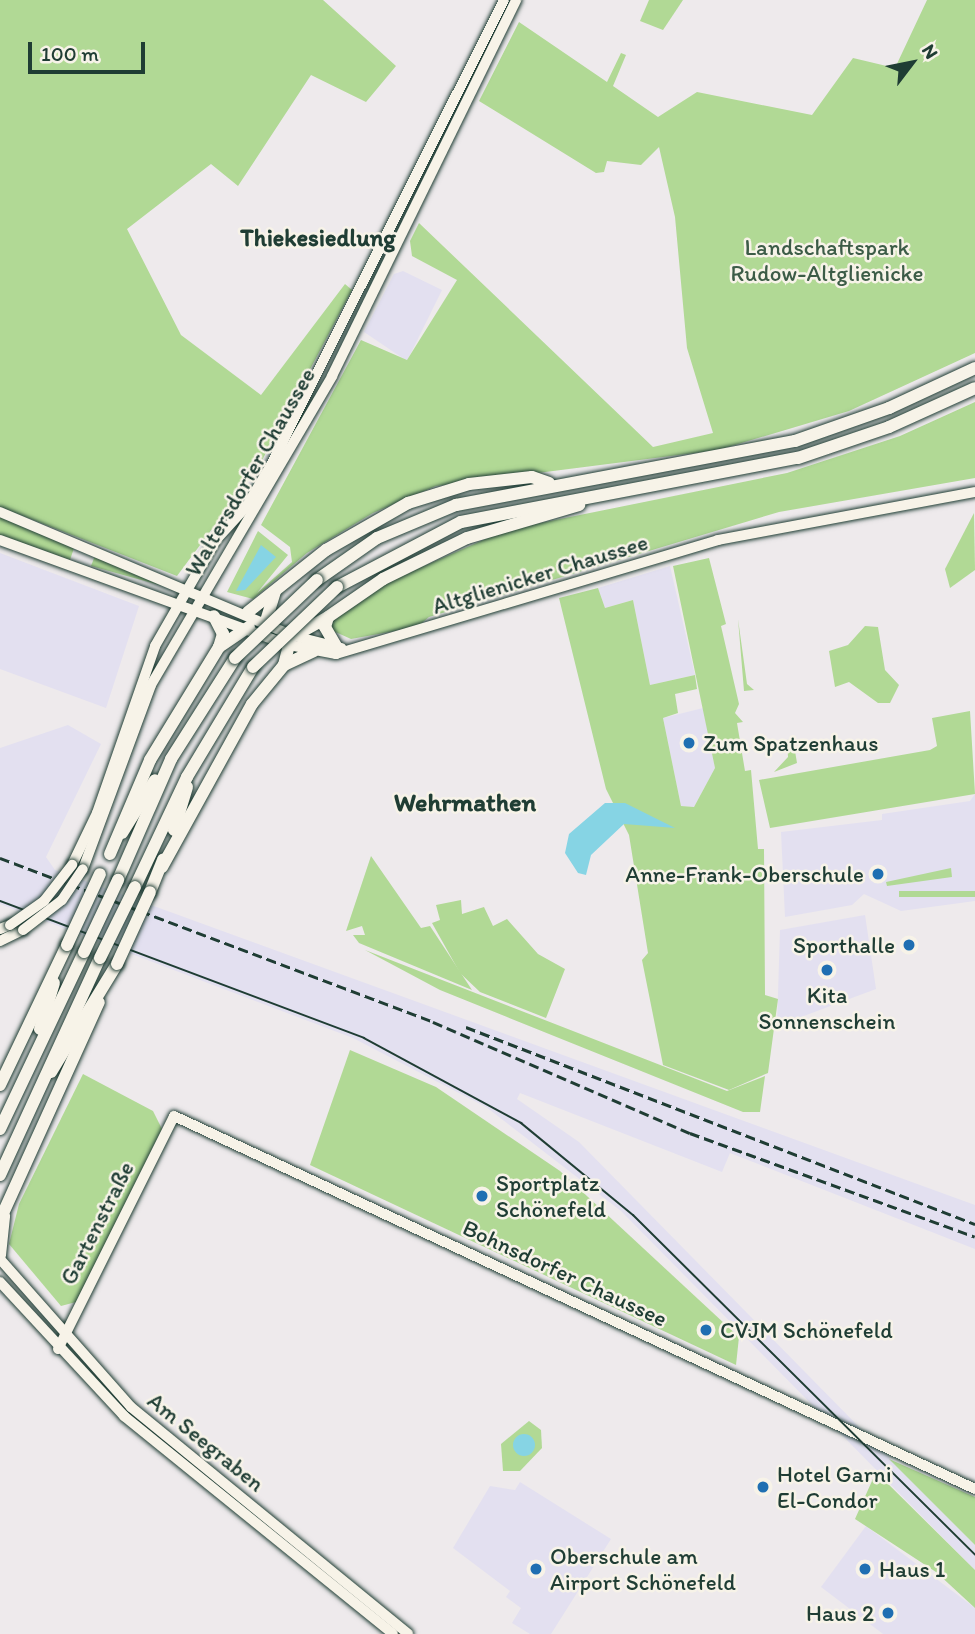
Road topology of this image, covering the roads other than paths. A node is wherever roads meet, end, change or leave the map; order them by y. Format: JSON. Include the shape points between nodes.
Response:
{"nodes":[{"id":1,"x":504,"y":0,"type":"edge"},
{"id":2,"x":516,"y":0,"type":"edge"},
{"id":3,"x":462,"y":99,"type":"junction"},
{"id":4,"x":975,"y":368,"type":"edge"},
{"id":5,"x":975,"y":388,"type":"edge"},
{"id":6,"x":549,"y":483,"type":"junction"},
{"id":7,"x":975,"y":492,"type":"edge"},
{"id":8,"x":605,"y":495,"type":"junction"},
{"id":9,"x":0,"y":512,"type":"edge"},
{"id":10,"x":0,"y":540,"type":"edge"},
{"id":11,"x":277,"y":588,"type":"junction"},
{"id":12,"x":187,"y":590,"type":"junction"},
{"id":13,"x":203,"y":594,"type":"junction"},
{"id":14,"x":178,"y":604,"type":"junction"},
{"id":15,"x":195,"y":608,"type":"junction"},
{"id":16,"x":248,"y":612,"type":"junction"},
{"id":17,"x":214,"y":616,"type":"junction"},
{"id":18,"x":328,"y":617,"type":"junction"},
{"id":19,"x":266,"y":621,"type":"junction"},
{"id":20,"x":249,"y":627,"type":"junction"},
{"id":21,"x":273,"y":638,"type":"junction"},
{"id":22,"x":289,"y":638,"type":"junction"},
{"id":23,"x":219,"y":647,"type":"junction"},
{"id":24,"x":341,"y":648,"type":"junction"},
{"id":25,"x":314,"y":651,"type":"junction"},
{"id":26,"x":284,"y":665,"type":"junction"},
{"id":27,"x":171,"y":759,"type":"junction"},
{"id":28,"x":187,"y":776,"type":"junction"},
{"id":29,"x":110,"y":854,"type":"junction"},
{"id":30,"x":78,"y":867,"type":"junction"},
{"id":31,"x":162,"y":867,"type":"junction"},
{"id":32,"x":5,"y":927,"type":"edge"},
{"id":33,"x":0,"y":941,"type":"edge"},
{"id":34,"x":57,"y":968,"type":"junction"},
{"id":35,"x":99,"y":1002,"type":"junction"},
{"id":36,"x":40,"y":1043,"type":"junction"},
{"id":37,"x":44,"y":1080,"type":"junction"},
{"id":38,"x":0,"y":1085,"type":"edge"},
{"id":39,"x":174,"y":1116,"type":"joint"},
{"id":40,"x":0,"y":1129,"type":"edge"},
{"id":41,"x":0,"y":1175,"type":"edge"},
{"id":42,"x":2,"y":1218,"type":"edge"},
{"id":43,"x":0,"y":1257,"type":"edge"},
{"id":44,"x":0,"y":1282,"type":"edge"},
{"id":45,"x":65,"y":1336,"type":"junction"},
{"id":46,"x":58,"y":1349,"type":"junction"},
{"id":47,"x":975,"y":1489,"type":"edge"},
{"id":48,"x":393,"y":1634,"type":"edge"},
{"id":49,"x":408,"y":1634,"type":"edge"}],
"edges":[{"from":1,"to":3,"type":"main road","name":"Waltersdorfer Chaussee"},
{"from":2,"to":3,"type":"main road","name":"Waltersdorfer Chaussee"},
{"from":3,"to":12,"type":"main road","name":"Waltersdorfer Chaussee","via":[[271,465]]},
{"from":3,"to":13,"type":"main road","name":"Waltersdorfer Chaussee","via":[[331,376]]},
{"from":4,"to":6,"type":"highway","via":[[889,408],[785,444],[699,463]]},
{"from":5,"to":8,"type":"highway","via":[[889,427],[797,458],[730,475]]},
{"from":6,"to":11,"type":"highway","via":[[532,477],[469,484],[408,503],[326,550]]},
{"from":6,"to":27,"type":"highway","bridge":true,"via":[[425,516],[377,538],[317,580],[218,681]]},
{"from":7,"to":24,"type":"main road","name":"Altglienicker Chaussee","via":[[745,534]]},
{"from":8,"to":18,"type":"highway","via":[[523,517],[416,560]]},
{"from":8,"to":28,"type":"highway","bridge":true,"via":[[461,522],[337,587],[270,646],[238,688]]},
{"from":9,"to":12,"type":"main road","name":"Altglienicker Chaussee"},
{"from":10,"to":14,"type":"main road","name":"Altglienicker Chaussee"},
{"from":11,"to":16,"type":"highway"},
{"from":11,"to":19,"type":"highway"},
{"from":12,"to":13,"type":"main road","name":"Altglienicker Chaussee"},
{"from":12,"to":14,"type":"main road","name":"Waltersdorfer Chaussee"},
{"from":13,"to":15,"type":"main road","name":"Waltersdorfer Chaussee"},
{"from":13,"to":16,"type":"main road","name":"Altglienicker Chaussee"},
{"from":14,"to":15,"type":"main road","name":"Altglienicker Chaussee"},
{"from":14,"to":30,"type":"main road","name":"Waltersdorfer Chaussee","via":[[134,692]]},
{"from":15,"to":17,"type":"main road","name":"Altglienicker Chaussee"},
{"from":15,"to":30,"type":"main road","name":"Waltersdorfer Chaussee","via":[[151,685]]},
{"from":16,"to":19,"type":"main road","name":"Altglienicker Chaussee"},
{"from":17,"to":20,"type":"main road","name":"Altglienicker Chaussee"},
{"from":17,"to":23,"type":"highway","via":[[223,634]]},
{"from":18,"to":22,"type":"highway"},
{"from":18,"to":24,"type":"highway","via":[[325,627]]},
{"from":19,"to":20,"type":"main road"},
{"from":19,"to":21,"type":"main road"},
{"from":19,"to":22,"type":"main road","name":"Altglienicker Chaussee"},
{"from":20,"to":21,"type":"main road","name":"Altglienicker Chaussee"},
{"from":20,"to":23,"type":"highway"},
{"from":21,"to":22,"type":"main road","name":"Altglienicker Chaussee"},
{"from":22,"to":24,"type":"main road","name":"Altglienicker Chaussee"},
{"from":22,"to":25,"type":"main road","name":"Altglienicker Chaussee"},
{"from":22,"to":26,"type":"highway"},
{"from":23,"to":29,"type":"highway","via":[[150,760]]},
{"from":24,"to":25,"type":"main road","name":"Altglienicker Chaussee"},
{"from":25,"to":26,"type":"highway"},
{"from":26,"to":31,"type":"highway","via":[[226,746]]},
{"from":27,"to":29,"type":"highway"},
{"from":27,"to":36,"type":"highway","bridge":true},
{"from":28,"to":31,"type":"highway"},
{"from":28,"to":37,"type":"highway","bridge":true},
{"from":29,"to":34,"type":"highway","bridge":true},
{"from":30,"to":32,"type":"main road","name":"Waltersdorfer Chaussee","bridge":true,"via":[[44,901]]},
{"from":30,"to":33,"type":"main road","name":"Waltersdorfer Chaussee","bridge":true,"via":[[62,900],[23,930]]},
{"from":31,"to":35,"type":"highway","bridge":true},
{"from":34,"to":36,"type":"highway"},
{"from":34,"to":38,"type":"highway"},
{"from":35,"to":37,"type":"highway"},
{"from":35,"to":42,"type":"highway"},
{"from":36,"to":40,"type":"highway"},
{"from":37,"to":41,"type":"highway"},
{"from":39,"to":45,"type":"main road","name":"Gartenstraße"},
{"from":39,"to":47,"type":"main road","name":"Bohnsdorfer Chaussee"},
{"from":42,"to":43,"type":"highway"},
{"from":43,"to":45,"type":"main road","name":"Am Seegraben"},
{"from":44,"to":46,"type":"main road","name":"Am Seegraben"},
{"from":45,"to":46,"type":"main road","name":"Gartenstraße"},
{"from":45,"to":49,"type":"main road","name":"Am Seegraben","via":[[156,1429]]},
{"from":46,"to":48,"type":"main road","name":"Am Seegraben","via":[[124,1416]]}]}
